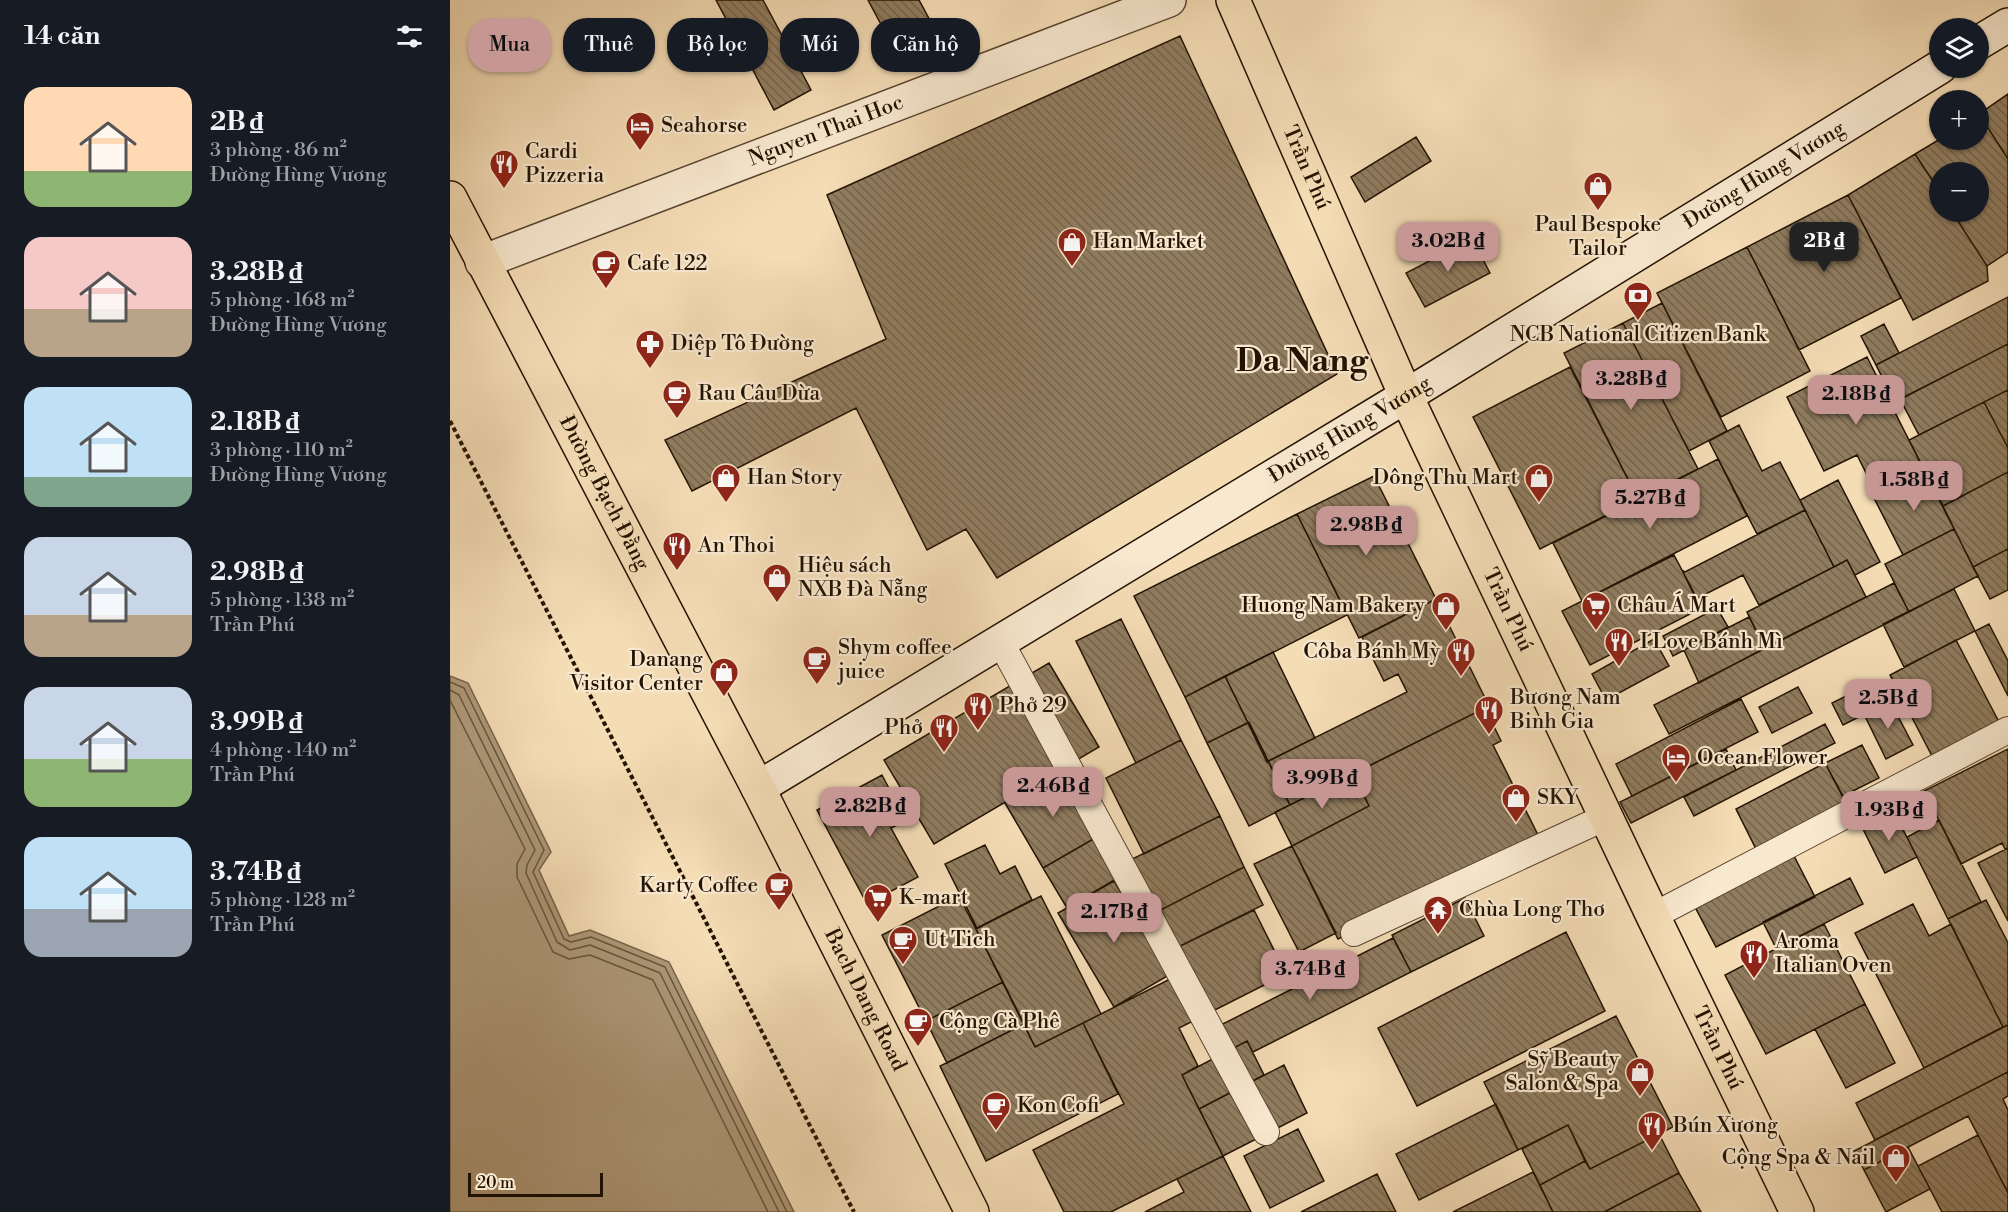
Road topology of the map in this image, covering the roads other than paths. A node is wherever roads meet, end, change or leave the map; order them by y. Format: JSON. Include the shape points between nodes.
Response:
{"nodes":[{"id":1,"x":1170,"y":0,"type":"edge"},
{"id":2,"x":1233,"y":0,"type":"edge"},
{"id":3,"x":2008,"y":25,"type":"edge"},
{"id":4,"x":1989,"y":36,"type":"edge"},
{"id":5,"x":1929,"y":74,"type":"edge"},
{"id":6,"x":450,"y":198,"type":"edge"},
{"id":7,"x":482,"y":262,"type":"junction"},
{"id":8,"x":1406,"y":396,"type":"junction"},
{"id":9,"x":1000,"y":641,"type":"junction"},
{"id":10,"x":2008,"y":730,"type":"edge"},
{"id":11,"x":758,"y":788,"type":"junction"},
{"id":12,"x":1606,"y":817,"type":"junction"},
{"id":13,"x":1653,"y":916,"type":"junction"},
{"id":14,"x":1353,"y":933,"type":"dead end"},
{"id":15,"x":1266,"y":1132,"type":"dead end"},
{"id":16,"x":972,"y":1212,"type":"edge"},
{"id":17,"x":1797,"y":1212,"type":"edge"}],
"edges":[{"from":1,"to":7,"type":"street","name":"Nguyen Thai Hoc"},
{"from":2,"to":8,"type":"main road","name":"Trần Phú"},
{"from":3,"to":4,"type":"street"},
{"from":5,"to":8,"type":"street","name":"Đường Hùng Vương"},
{"from":6,"to":7,"type":"main road","name":"Đường Bạch Đằng"},
{"from":7,"to":11,"type":"main road","name":"Đường Bạch Đằng"},
{"from":8,"to":9,"type":"street","name":"Đường Hùng Vương"},
{"from":8,"to":12,"type":"main road","name":"Trần Phú"},
{"from":9,"to":11,"type":"street","name":"Đường Hùng Vương"},
{"from":9,"to":15,"type":"lane"},
{"from":10,"to":13,"type":"lane"},
{"from":11,"to":16,"type":"main road","name":"Bach Dang Road"},
{"from":12,"to":13,"type":"main road","name":"Trần Phú"},
{"from":12,"to":14,"type":"lane"},
{"from":13,"to":17,"type":"main road","name":"Trần Phú"}]}
